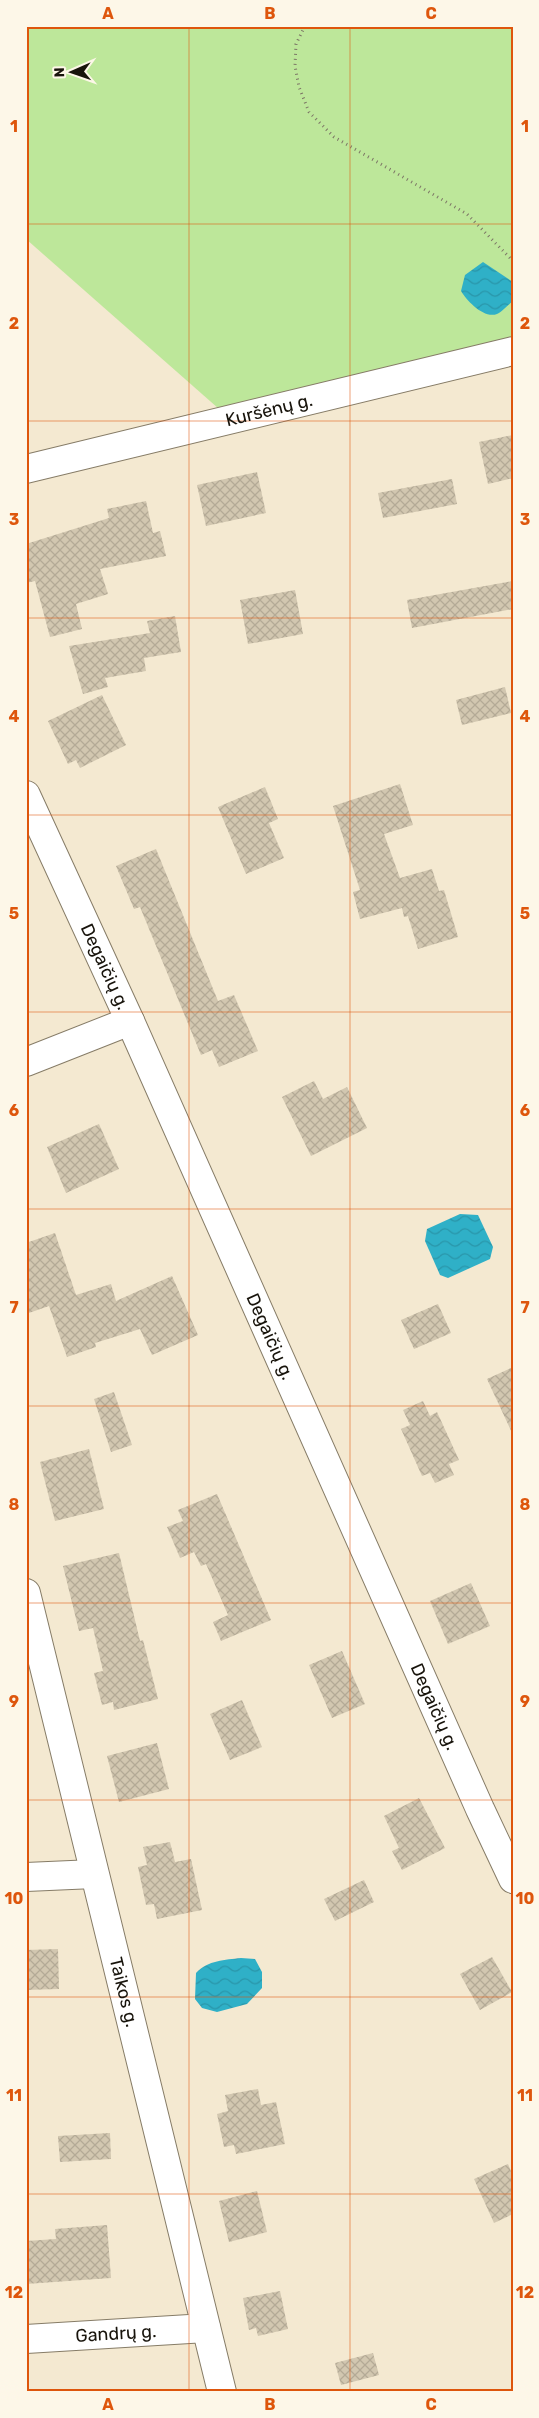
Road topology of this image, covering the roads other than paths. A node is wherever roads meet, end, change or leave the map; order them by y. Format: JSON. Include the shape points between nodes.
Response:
{"nodes":[{"id":1,"x":513,"y":351,"type":"edge"},
{"id":2,"x":26,"y":469,"type":"edge"},
{"id":3,"x":26,"y":796,"type":"edge"},
{"id":4,"x":130,"y":1021,"type":"junction"},
{"id":5,"x":26,"y":1062,"type":"edge"},
{"id":6,"x":26,"y":1593,"type":"edge"},
{"id":7,"x":94,"y":1874,"type":"junction"},
{"id":8,"x":26,"y":1877,"type":"edge"},
{"id":9,"x":513,"y":1878,"type":"edge"},
{"id":10,"x":206,"y":2328,"type":"junction"},
{"id":11,"x":26,"y":2339,"type":"edge"},
{"id":12,"x":222,"y":2392,"type":"edge"}],
"edges":[{"from":1,"to":2,"type":"street","name":"Kuršėnų g."},
{"from":3,"to":4,"type":"street","name":"Degaičių g."},
{"from":4,"to":5,"type":"street"},
{"from":4,"to":9,"type":"street","name":"Degaičių g."},
{"from":6,"to":7,"type":"street","name":"Taikos g."},
{"from":7,"to":8,"type":"street"},
{"from":7,"to":10,"type":"street","name":"Taikos g."},
{"from":10,"to":11,"type":"street","name":"Gandrų g."},
{"from":10,"to":12,"type":"street","name":"Taikos g."}]}
